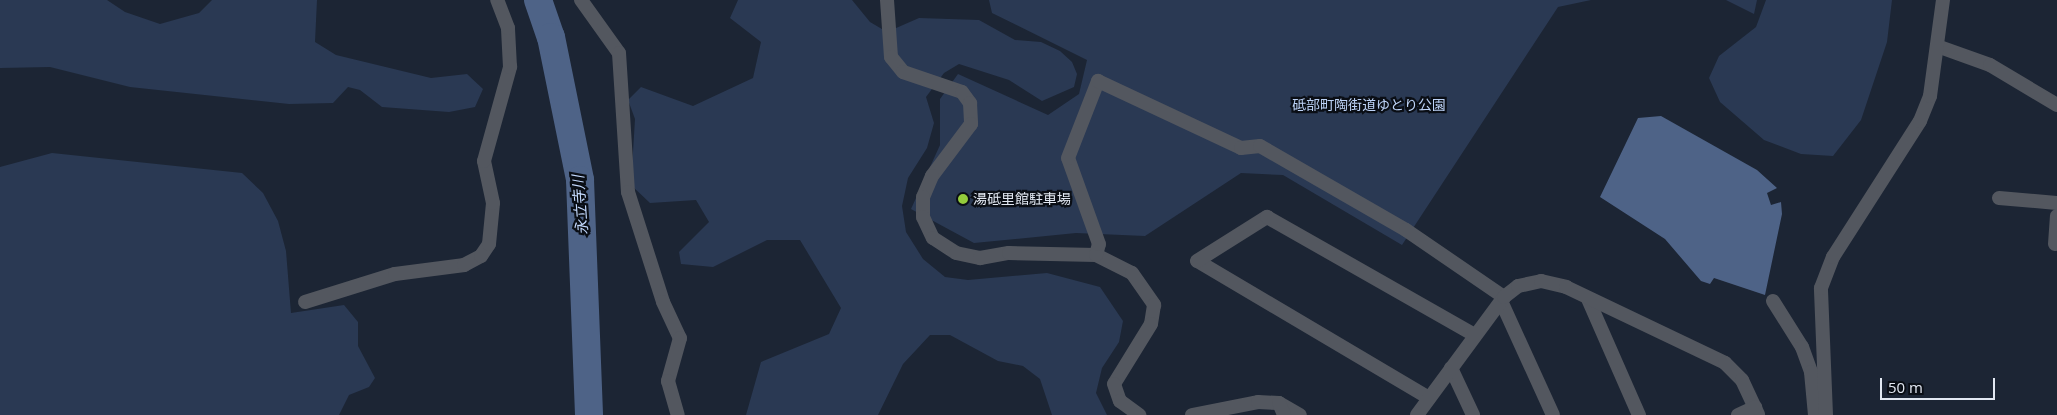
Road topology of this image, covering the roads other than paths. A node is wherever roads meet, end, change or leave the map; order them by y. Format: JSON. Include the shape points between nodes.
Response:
{"nodes":[{"id":1,"x":497,"y":0,"type":"edge"},
{"id":2,"x":581,"y":0,"type":"edge"},
{"id":3,"x":886,"y":0,"type":"edge"},
{"id":4,"x":1944,"y":0,"type":"edge"},
{"id":5,"x":1937,"y":46,"type":"junction"},
{"id":6,"x":2056,"y":107,"type":"edge"},
{"id":7,"x":1999,"y":198,"type":"dead end"},
{"id":8,"x":2057,"y":203,"type":"edge"},
{"id":9,"x":2057,"y":216,"type":"edge"},
{"id":10,"x":2055,"y":244,"type":"dead end"},
{"id":11,"x":1096,"y":255,"type":"junction"},
{"id":12,"x":1503,"y":299,"type":"junction"},
{"id":13,"x":1588,"y":299,"type":"junction"},
{"id":14,"x":1773,"y":301,"type":"dead end"},
{"id":15,"x":305,"y":302,"type":"dead end"},
{"id":16,"x":1475,"y":335,"type":"junction"},
{"id":17,"x":1450,"y":368,"type":"junction"},
{"id":18,"x":1429,"y":398,"type":"junction"},
{"id":19,"x":1282,"y":409,"type":"edge"},
{"id":20,"x":1757,"y":411,"type":"edge"},
{"id":21,"x":678,"y":415,"type":"edge"},
{"id":22,"x":1139,"y":415,"type":"edge"},
{"id":23,"x":1192,"y":415,"type":"edge"},
{"id":24,"x":1300,"y":415,"type":"edge"},
{"id":25,"x":1417,"y":415,"type":"edge"},
{"id":26,"x":1473,"y":415,"type":"edge"},
{"id":27,"x":1553,"y":415,"type":"edge"},
{"id":28,"x":1639,"y":415,"type":"edge"},
{"id":29,"x":1738,"y":415,"type":"edge"},
{"id":30,"x":1815,"y":415,"type":"edge"},
{"id":31,"x":1826,"y":415,"type":"edge"}],
"edges":[{"from":1,"to":15,"type":"street","via":[[508,28],[510,67],[484,161],[494,203],[489,244],[481,256],[464,265],[395,274]]},
{"from":2,"to":21,"type":"street","via":[[619,53],[628,192],[642,245],[680,338],[668,381]]},
{"from":3,"to":11,"type":"street","via":[[891,57],[903,72],[962,92],[970,104],[970,124],[932,176],[923,197],[923,217],[933,238],[956,253],[980,258],[1009,253]]},
{"from":4,"to":5,"type":"street"},
{"from":5,"to":6,"type":"street","via":[[1990,64]]},
{"from":5,"to":31,"type":"street","via":[[1930,96],[1920,121],[1833,257],[1821,288]]},
{"from":7,"to":8,"type":"street"},
{"from":9,"to":10,"type":"street"},
{"from":11,"to":12,"type":"street","via":[[1099,244],[1068,158],[1098,81],[1241,148],[1260,146],[1406,230]]},
{"from":11,"to":22,"type":"street","via":[[1132,273],[1154,305],[1152,324],[1114,384],[1120,401]]},
{"from":12,"to":13,"type":"street","via":[[1518,286],[1541,281]]},
{"from":12,"to":16,"type":"street"},
{"from":12,"to":27,"type":"street"},
{"from":13,"to":20,"type":"street","via":[[1725,363],[1742,380]]},
{"from":13,"to":28,"type":"street"},
{"from":14,"to":30,"type":"street","via":[[1802,347],[1811,372]]},
{"from":16,"to":17,"type":"street"},
{"from":16,"to":18,"type":"street","via":[[1268,217],[1197,262]]},
{"from":17,"to":18,"type":"street"},
{"from":17,"to":26,"type":"street"},
{"from":18,"to":25,"type":"street"},
{"from":19,"to":23,"type":"street","via":[[1258,402]]},
{"from":19,"to":24,"type":"street"},
{"from":20,"to":29,"type":"street"}]}
